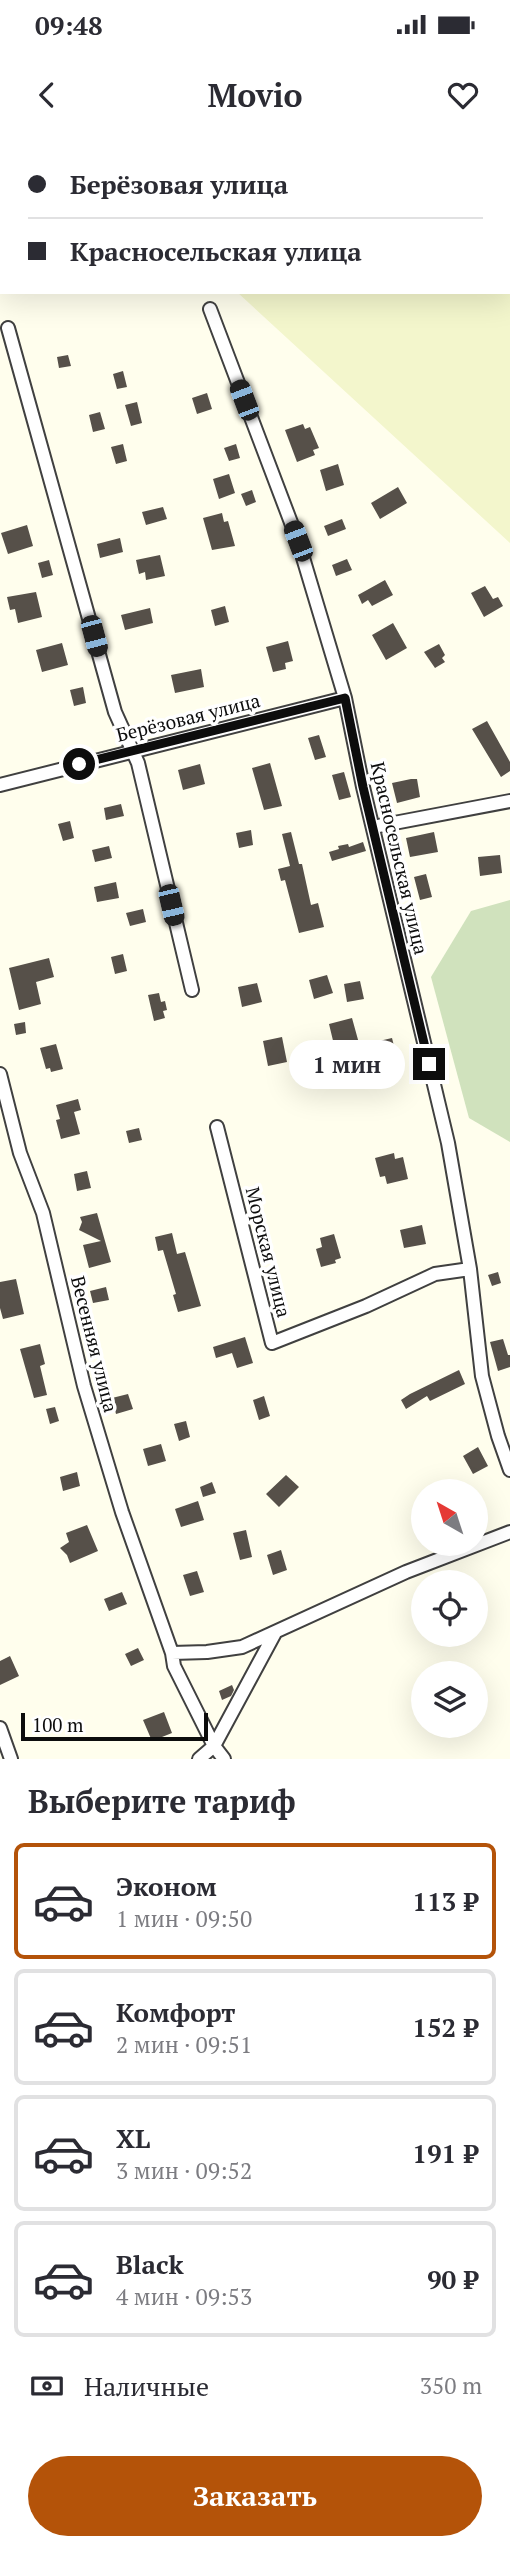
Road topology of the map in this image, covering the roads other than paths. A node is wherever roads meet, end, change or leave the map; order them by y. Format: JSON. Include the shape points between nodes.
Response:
{"nodes":[{"id":1,"x":210,"y":309,"type":"dead end"},
{"id":2,"x":8,"y":328,"type":"dead end"},
{"id":3,"x":345,"y":698,"type":"junction"},
{"id":4,"x":132,"y":750,"type":"junction"},
{"id":5,"x":0,"y":785,"type":"edge"},
{"id":6,"x":510,"y":801,"type":"edge"},
{"id":7,"x":373,"y":827,"type":"junction"},
{"id":8,"x":192,"y":990,"type":"dead end"},
{"id":9,"x":0,"y":1074,"type":"edge"},
{"id":10,"x":217,"y":1127,"type":"dead end"},
{"id":11,"x":470,"y":1269,"type":"junction"},
{"id":12,"x":510,"y":1470,"type":"edge"},
{"id":13,"x":510,"y":1532,"type":"edge"},
{"id":14,"x":276,"y":1633,"type":"junction"},
{"id":15,"x":172,"y":1653,"type":"junction"},
{"id":16,"x":0,"y":1728,"type":"edge"},
{"id":17,"x":214,"y":1746,"type":"junction"},
{"id":18,"x":11,"y":1759,"type":"edge"},
{"id":19,"x":199,"y":1759,"type":"edge"},
{"id":20,"x":224,"y":1759,"type":"edge"}],
"edges":[{"from":1,"to":3,"type":"street","name":"Красносельская улица","via":[[298,541]]},
{"from":2,"to":4,"type":"street","via":[[115,712]]},
{"from":3,"to":4,"type":"street","name":"Берёзовая улица"},
{"from":3,"to":7,"type":"street","name":"Красносельская улица"},
{"from":4,"to":5,"type":"street","name":"Берёзовая улица"},
{"from":4,"to":8,"type":"street"},
{"from":6,"to":7,"type":"street"},
{"from":7,"to":11,"type":"street","name":"Красносельская улица","via":[[448,1143]]},
{"from":9,"to":15,"type":"street","name":"Весенняя улица","via":[[20,1153],[43,1213],[84,1386]]},
{"from":10,"to":11,"type":"street","name":"Морская улица","via":[[272,1343],[435,1274]]},
{"from":11,"to":12,"type":"street","name":"Красносельская улица","via":[[482,1376]]},
{"from":13,"to":14,"type":"street","via":[[406,1572]]},
{"from":14,"to":15,"type":"street","via":[[242,1647]]},
{"from":14,"to":17,"type":"street"},
{"from":15,"to":17,"type":"street","name":"Весенняя улица","via":[[174,1667]]},
{"from":16,"to":18,"type":"street"},
{"from":17,"to":19,"type":"street"},
{"from":17,"to":20,"type":"street","name":"Весенняя улица"}]}
